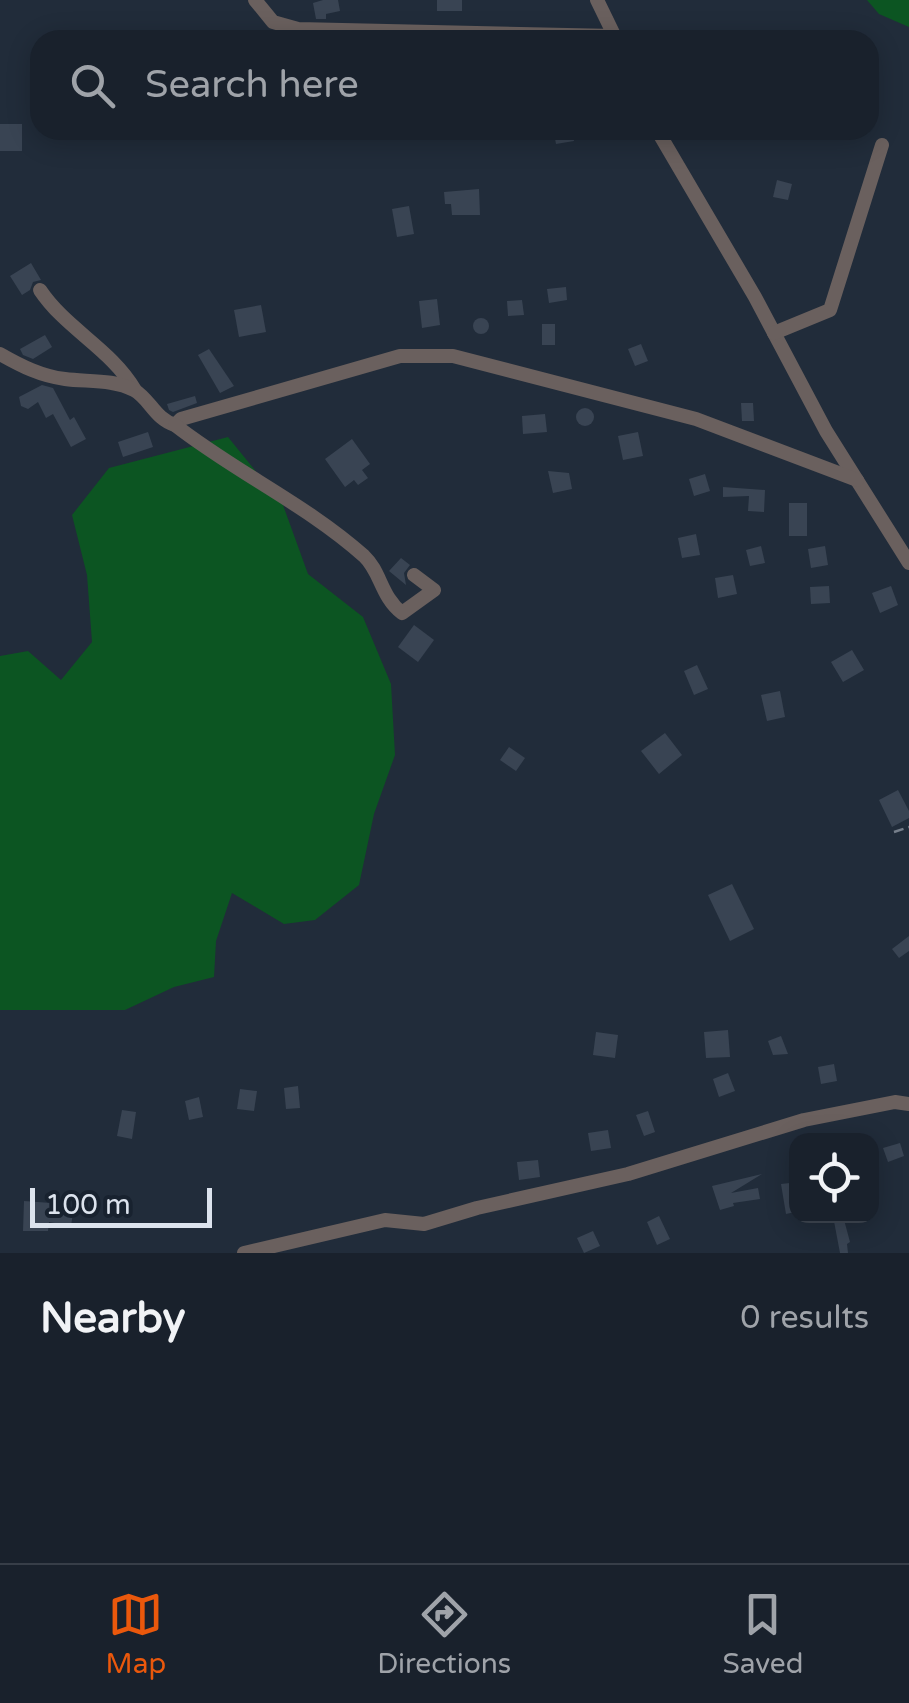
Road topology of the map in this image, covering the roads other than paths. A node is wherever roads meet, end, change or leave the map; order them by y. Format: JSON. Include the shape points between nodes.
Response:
{"nodes":[{"id":1,"x":255,"y":0,"type":"edge"},
{"id":2,"x":598,"y":0,"type":"edge"},
{"id":3,"x":296,"y":30,"type":"edge"},
{"id":4,"x":612,"y":30,"type":"edge"},
{"id":5,"x":663,"y":140,"type":"edge"},
{"id":6,"x":882,"y":146,"type":"dead end"},
{"id":7,"x":40,"y":290,"type":"dead end"},
{"id":8,"x":774,"y":333,"type":"junction"},
{"id":9,"x":0,"y":354,"type":"edge"},
{"id":10,"x":136,"y":391,"type":"junction"},
{"id":11,"x":174,"y":424,"type":"junction"},
{"id":12,"x":857,"y":480,"type":"junction"},
{"id":13,"x":909,"y":563,"type":"edge"},
{"id":14,"x":414,"y":575,"type":"dead end"},
{"id":15,"x":909,"y":1104,"type":"edge"},
{"id":16,"x":244,"y":1253,"type":"edge"}],
"edges":[{"from":1,"to":3,"type":"street","via":[[272,22]]},
{"from":2,"to":4,"type":"street"},
{"from":5,"to":8,"type":"street"},
{"from":6,"to":8,"type":"street","via":[[830,310]]},
{"from":7,"to":10,"type":"street"},
{"from":8,"to":12,"type":"street"},
{"from":9,"to":10,"type":"street","via":[[56,378]]},
{"from":10,"to":11,"type":"street"},
{"from":11,"to":12,"type":"street","via":[[400,356],[452,356],[696,419]]},
{"from":11,"to":14,"type":"street","via":[[368,559],[390,603],[402,612],[434,590]]},
{"from":12,"to":13,"type":"street"},
{"from":15,"to":16,"type":"street","via":[[804,1120],[628,1174],[424,1224],[386,1220]]}]}
